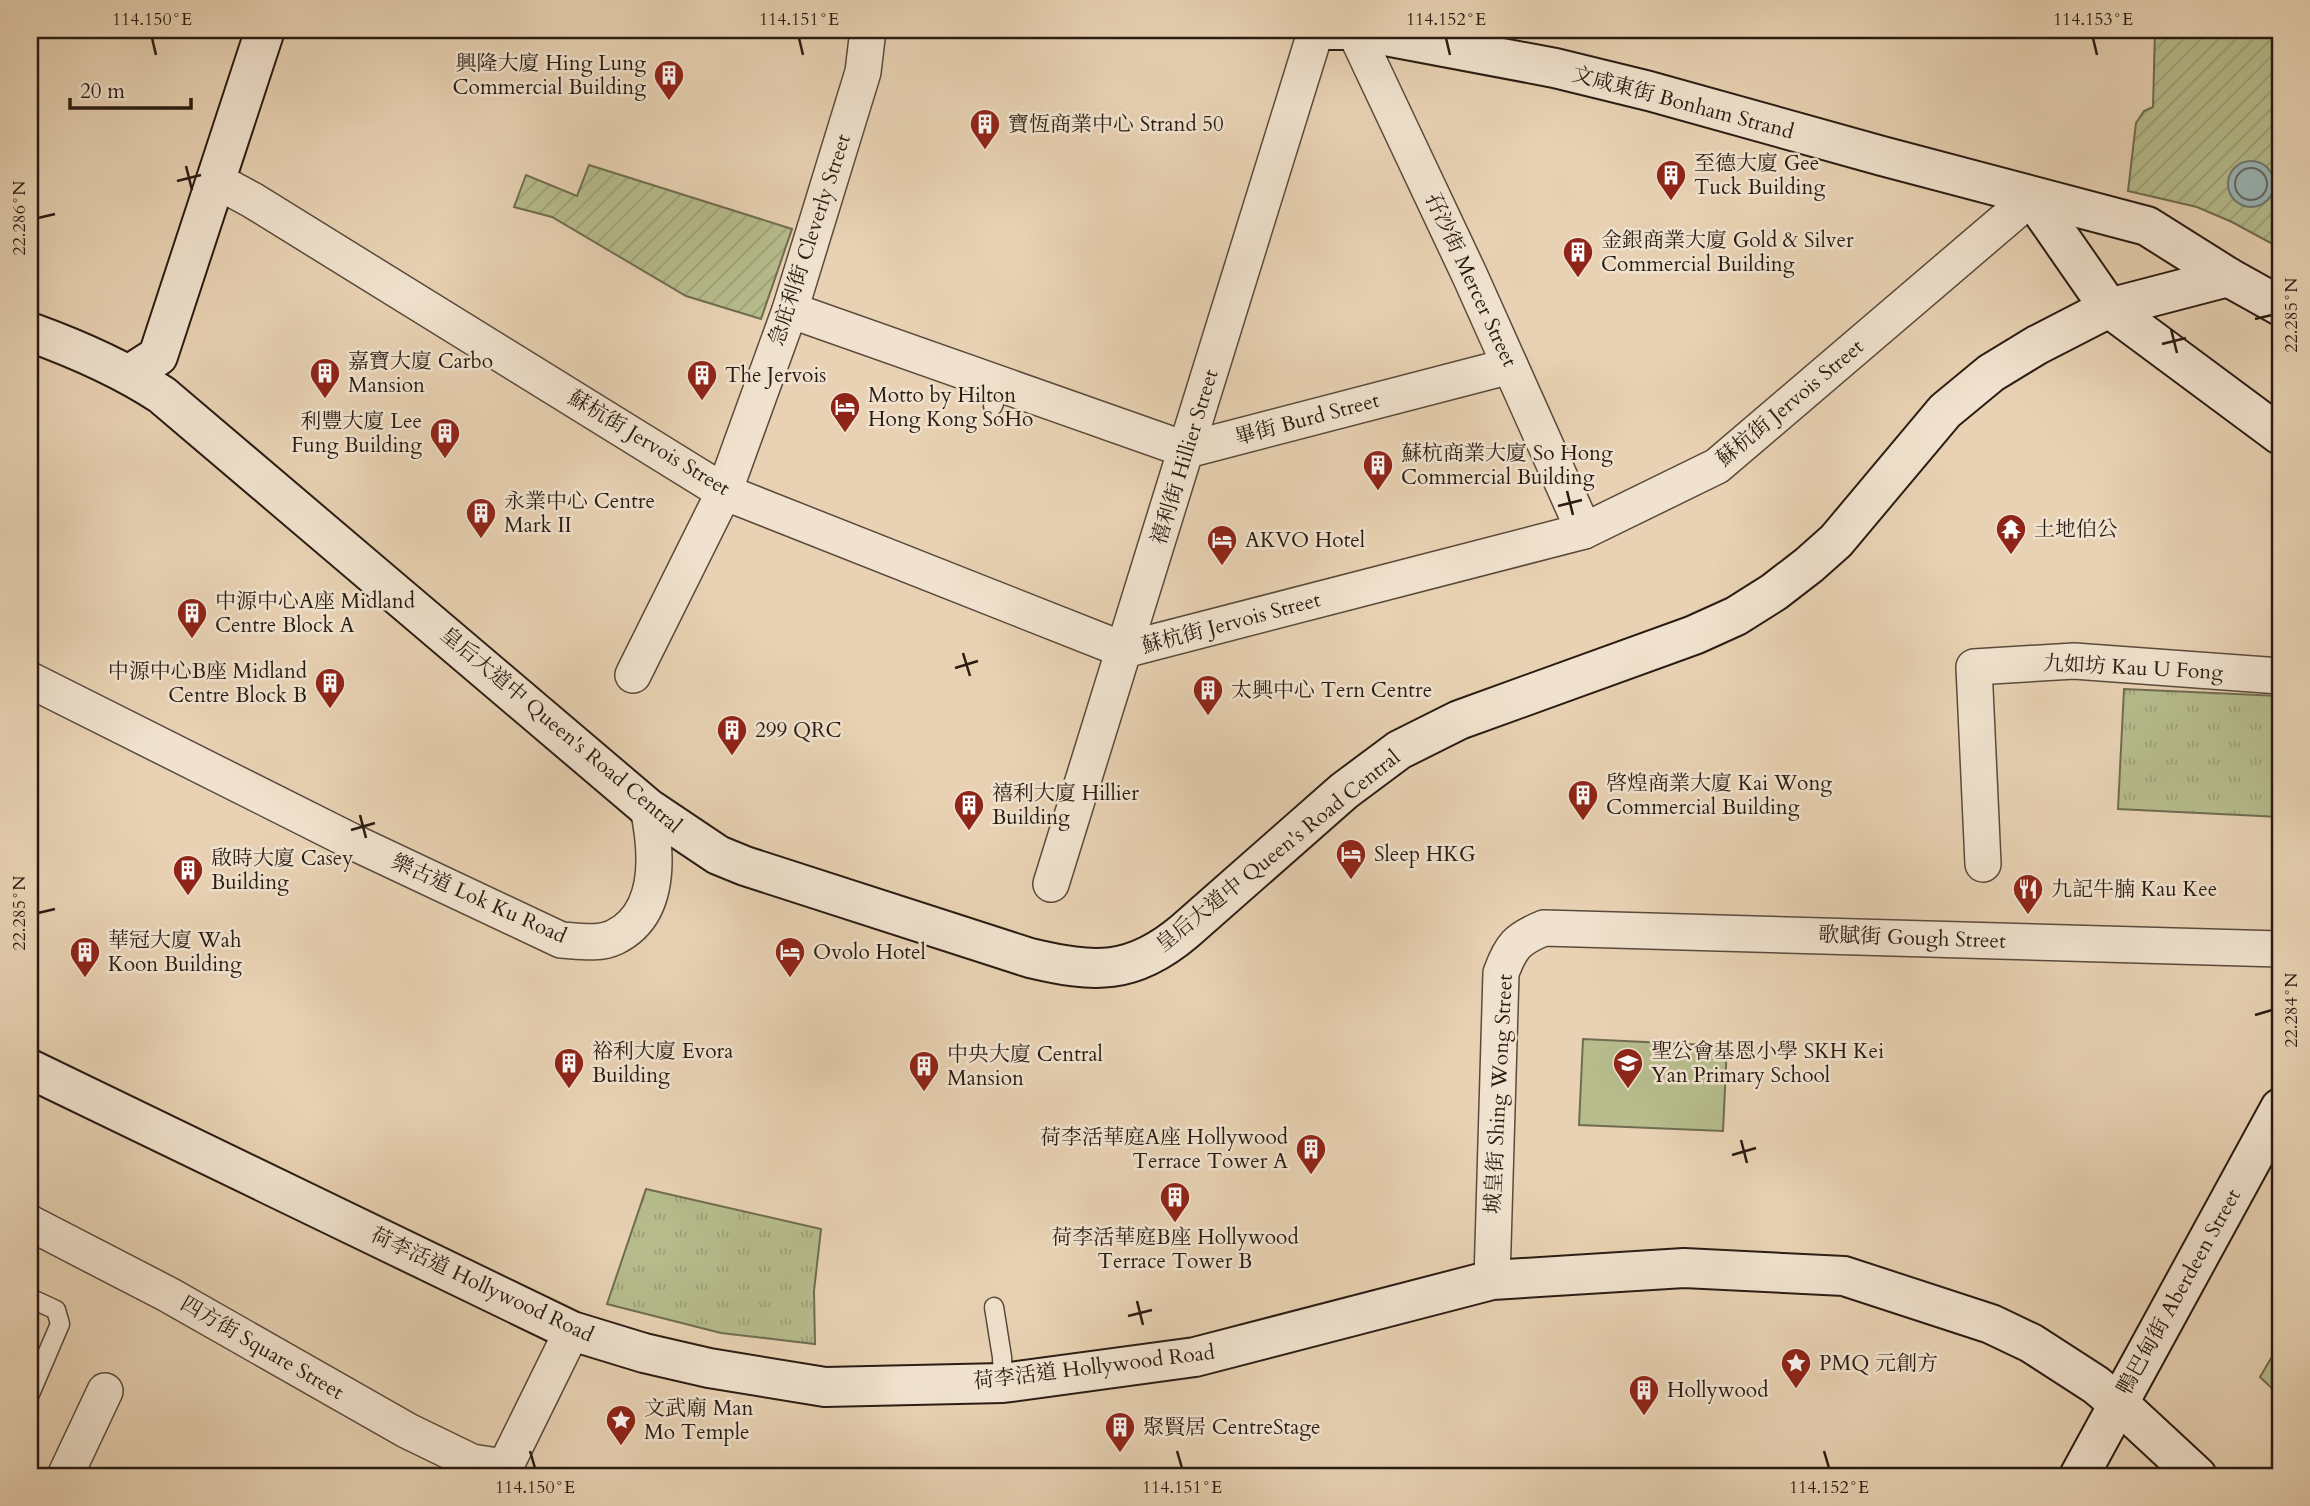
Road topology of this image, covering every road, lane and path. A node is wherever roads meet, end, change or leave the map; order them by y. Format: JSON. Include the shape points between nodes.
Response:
{"nodes":[{"id":1,"x":265,"y":30,"type":"edge"},
{"id":2,"x":869,"y":30,"type":"edge"},
{"id":3,"x":1316,"y":30,"type":"edge"},
{"id":4,"x":1329,"y":30,"type":"edge"},
{"id":5,"x":1354,"y":30,"type":"edge"},
{"id":6,"x":215,"y":180,"type":"junction"},
{"id":7,"x":2032,"y":197,"type":"junction"},
{"id":8,"x":2228,"y":277,"type":"junction"},
{"id":9,"x":2280,"y":306,"type":"edge"},
{"id":10,"x":2109,"y":308,"type":"junction"},
{"id":11,"x":790,"y":310,"type":"junction"},
{"id":12,"x":30,"y":332,"type":"edge"},
{"id":13,"x":1510,"y":366,"type":"junction"},
{"id":14,"x":130,"y":374,"type":"junction"},
{"id":15,"x":2280,"y":435,"type":"edge"},
{"id":16,"x":1187,"y":450,"type":"junction"},
{"id":17,"x":724,"y":492,"type":"junction"},
{"id":18,"x":1584,"y":531,"type":"junction"},
{"id":19,"x":1124,"y":650,"type":"junction"},
{"id":20,"x":633,"y":675,"type":"dead end"},
{"id":21,"x":2280,"y":676,"type":"edge"},
{"id":22,"x":30,"y":680,"type":"edge"},
{"id":23,"x":648,"y":808,"type":"junction"},
{"id":24,"x":1983,"y":864,"type":"dead end"},
{"id":25,"x":1051,"y":884,"type":"dead end"},
{"id":26,"x":1544,"y":929,"type":"joint"},
{"id":27,"x":2280,"y":950,"type":"edge"},
{"id":28,"x":30,"y":1069,"type":"edge"},
{"id":29,"x":2280,"y":1108,"type":"edge"},
{"id":30,"x":30,"y":1223,"type":"edge"},
{"id":31,"x":1492,"y":1280,"type":"junction"},
{"id":32,"x":30,"y":1298,"type":"edge"},
{"id":33,"x":994,"y":1307,"type":"dead end"},
{"id":34,"x":572,"y":1331,"type":"junction"},
{"id":35,"x":1003,"y":1383,"type":"junction"},
{"id":36,"x":105,"y":1391,"type":"dead end"},
{"id":37,"x":30,"y":1394,"type":"edge"},
{"id":38,"x":2118,"y":1402,"type":"junction"},
{"id":39,"x":65,"y":1476,"type":"edge"},
{"id":40,"x":2078,"y":1476,"type":"edge"},
{"id":41,"x":2197,"y":1476,"type":"edge"}],
"edges":[{"from":1,"to":6,"type":"street"},
{"from":2,"to":11,"type":"street","name":"急庇利街 Cleverly Street","via":[[863,72]]},
{"from":3,"to":16,"type":"street","name":"禧利街 Hillier Street"},
{"from":4,"to":5,"type":"street","name":"文咸東街 Bonham Strand"},
{"from":5,"to":7,"type":"street","name":"文咸東街 Bonham Strand","via":[[1555,68]]},
{"from":5,"to":13,"type":"street","name":"孖沙街 Mercer Street"},
{"from":6,"to":14,"type":"street","via":[[158,356]]},
{"from":6,"to":17,"type":"street","name":"蘇杭街 Jervois Street"},
{"from":7,"to":8,"type":"street","name":"文咸東街 Bonham Strand","via":[[2147,226]]},
{"from":7,"to":10,"type":"street"},
{"from":7,"to":18,"type":"street","name":"蘇杭街 Jervois Street","via":[[1717,466]]},
{"from":8,"to":9,"type":"street"},
{"from":8,"to":10,"type":"street","name":"皇后大道中 Queen's Road Central"},
{"from":10,"to":15,"type":"street"},
{"from":10,"to":23,"type":"street","name":"皇后大道中 Queen's Road Central","via":[[2037,345],[1967,391],[1836,541],[1774,592],[1693,635],[1460,720],[1399,750],[1344,791],[1180,935],[1139,962],[1089,968],[1030,958],[745,866],[718,855]]},
{"from":11,"to":16,"type":"street","via":[[997,395]]},
{"from":11,"to":17,"type":"street","name":"急庇利街 Cleverly Street"},
{"from":12,"to":14,"type":"street","name":"皇后大道中 Queen's Road Central"},
{"from":13,"to":16,"type":"street","name":"畢街 Burd Street"},
{"from":13,"to":18,"type":"street","name":"孖沙街 Mercer Street"},
{"from":14,"to":23,"type":"street","name":"皇后大道中 Queen's Road Central","via":[[162,395]]},
{"from":16,"to":19,"type":"street","name":"禧利街 Hillier Street"},
{"from":17,"to":19,"type":"street","name":"蘇杭街 Jervois Street"},
{"from":17,"to":20,"type":"street","name":"急庇利街 Cleverly Street"},
{"from":18,"to":19,"type":"street","name":"蘇杭街 Jervois Street"},
{"from":19,"to":25,"type":"street","name":"禧利街 Hillier Street"},
{"from":21,"to":24,"type":"street","name":"九如坊 Kau U Fong","via":[[2074,661],[1974,667]]},
{"from":22,"to":23,"type":"street","name":"樂古道 Lok Ku Road","via":[[561,940],[613,938],[629,928],[641,912],[654,883],[655,841]]},
{"from":26,"to":27,"type":"street","name":"歌賦街 Gough Street"},
{"from":26,"to":31,"type":"street","name":"城皇街 Shing Wong Street","via":[[1523,937],[1508,952],[1501,973]]},
{"from":28,"to":34,"type":"street","name":"荷李活道 Hollywood Road"},
{"from":29,"to":38,"type":"street","name":"鴨巴甸街 Aberdeen Street"},
{"from":30,"to":34,"type":"street","name":"四方街 Square Street","via":[[472,1462],[497,1466],[508,1461]]},
{"from":31,"to":35,"type":"street","name":"荷李活道 Hollywood Road","via":[[1195,1357]]},
{"from":31,"to":38,"type":"street","name":"荷李活道 Hollywood Road","via":[[1684,1268],[1844,1276],[1991,1324],[2031,1343]]},
{"from":32,"to":37,"type":"lane","via":[[56,1310],[60,1324]]},
{"from":33,"to":35,"type":"lane"},
{"from":34,"to":35,"type":"street","name":"荷李活道 Hollywood Road","via":[[709,1368],[825,1387]]},
{"from":36,"to":39,"type":"street"},
{"from":38,"to":40,"type":"street","name":"鴨巴甸街 Aberdeen Street"},
{"from":38,"to":41,"type":"street","name":"荷李活道 Hollywood Road"}]}
